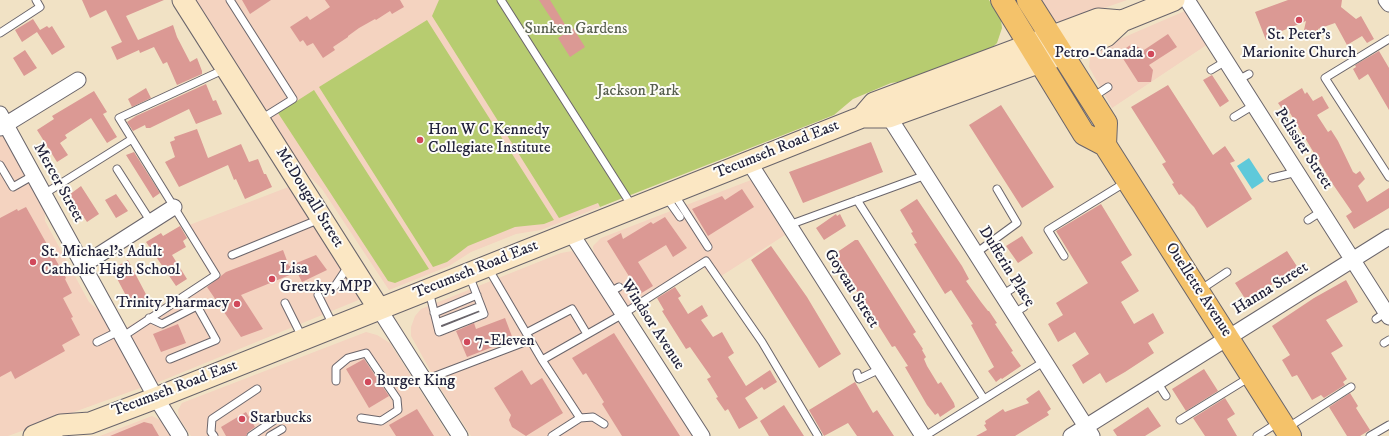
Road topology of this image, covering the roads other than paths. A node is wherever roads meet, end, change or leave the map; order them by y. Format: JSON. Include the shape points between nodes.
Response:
{"nodes":[{"id":1,"x":36,"y":0,"type":"edge"},
{"id":2,"x":183,"y":0,"type":"edge"},
{"id":3,"x":230,"y":0,"type":"edge"},
{"id":4,"x":501,"y":0,"type":"edge"},
{"id":5,"x":1002,"y":0,"type":"edge"},
{"id":6,"x":1028,"y":0,"type":"edge"},
{"id":7,"x":1174,"y":0,"type":"edge"},
{"id":8,"x":1187,"y":0,"type":"edge"},
{"id":9,"x":1386,"y":0,"type":"edge"},
{"id":10,"x":1389,"y":4,"type":"edge"},
{"id":11,"x":0,"y":33,"type":"edge"},
{"id":12,"x":1389,"y":39,"type":"edge"},
{"id":13,"x":1058,"y":45,"type":"junction"},
{"id":14,"x":1036,"y":53,"type":"junction"},
{"id":15,"x":1226,"y":61,"type":"junction"},
{"id":16,"x":226,"y":68,"type":"junction"},
{"id":17,"x":1212,"y":70,"type":"dead end"},
{"id":18,"x":78,"y":80,"type":"dead end"},
{"id":19,"x":1254,"y":105,"type":"junction"},
{"id":20,"x":862,"y":117,"type":"junction"},
{"id":21,"x":889,"y":117,"type":"junction"},
{"id":22,"x":1234,"y":117,"type":"dead end"},
{"id":23,"x":260,"y":121,"type":"junction"},
{"id":24,"x":2,"y":122,"type":"edge"},
{"id":25,"x":132,"y":138,"type":"junction"},
{"id":26,"x":1105,"y":145,"type":"junction"},
{"id":27,"x":749,"y":162,"type":"junction"},
{"id":28,"x":0,"y":165,"type":"edge"},
{"id":29,"x":117,"y":169,"type":"dead end"},
{"id":30,"x":1297,"y":172,"type":"junction"},
{"id":31,"x":34,"y":175,"type":"junction"},
{"id":32,"x":926,"y":175,"type":"junction"},
{"id":33,"x":1272,"y":178,"type":"dead end"},
{"id":34,"x":1389,"y":178,"type":"edge"},
{"id":35,"x":1128,"y":180,"type":"junction"},
{"id":36,"x":997,"y":189,"type":"dead end"},
{"id":37,"x":44,"y":194,"type":"junction"},
{"id":38,"x":668,"y":194,"type":"junction"},
{"id":39,"x":857,"y":200,"type":"junction"},
{"id":40,"x":174,"y":207,"type":"junction"},
{"id":41,"x":633,"y":208,"type":"junction"},
{"id":42,"x":1322,"y":211,"type":"junction"},
{"id":43,"x":680,"y":217,"type":"dead end"},
{"id":44,"x":322,"y":218,"type":"junction"},
{"id":45,"x":1308,"y":220,"type":"dead end"},
{"id":46,"x":152,"y":222,"type":"junction"},
{"id":47,"x":789,"y":225,"type":"junction"},
{"id":48,"x":571,"y":233,"type":"junction"},
{"id":49,"x":1389,"y":237,"type":"edge"},
{"id":50,"x":708,"y":247,"type":"dead end"},
{"id":51,"x":976,"y":253,"type":"junction"},
{"id":52,"x":232,"y":255,"type":"dead end"},
{"id":53,"x":1064,"y":256,"type":"dead end"},
{"id":54,"x":1352,"y":260,"type":"junction"},
{"id":55,"x":350,"y":263,"type":"junction"},
{"id":56,"x":83,"y":265,"type":"junction"},
{"id":57,"x":477,"y":270,"type":"junction"},
{"id":58,"x":1227,"y":272,"type":"dead end"},
{"id":59,"x":335,"y":286,"type":"dead end"},
{"id":60,"x":428,"y":289,"type":"junction"},
{"id":61,"x":1198,"y":291,"type":"junction"},
{"id":62,"x":318,"y":295,"type":"dead end"},
{"id":63,"x":477,"y":295,"type":"junction"},
{"id":64,"x":286,"y":303,"type":"dead end"},
{"id":65,"x":379,"y":309,"type":"junction"},
{"id":66,"x":434,"y":313,"type":"junction"},
{"id":67,"x":623,"y":314,"type":"junction"},
{"id":68,"x":1384,"y":316,"type":"edge"},
{"id":69,"x":149,"y":318,"type":"junction"},
{"id":70,"x":334,"y":326,"type":"junction"},
{"id":71,"x":120,"y":334,"type":"junction"},
{"id":72,"x":587,"y":334,"type":"junction"},
{"id":73,"x":528,"y":336,"type":"junction"},
{"id":74,"x":1228,"y":337,"type":"junction"},
{"id":75,"x":303,"y":339,"type":"junction"},
{"id":76,"x":96,"y":342,"type":"dead end"},
{"id":77,"x":170,"y":360,"type":"dead end"},
{"id":78,"x":542,"y":360,"type":"junction"},
{"id":79,"x":1044,"y":361,"type":"junction"},
{"id":80,"x":880,"y":369,"type":"junction"},
{"id":81,"x":856,"y":373,"type":"dead end"},
{"id":82,"x":1252,"y":376,"type":"junction"},
{"id":83,"x":425,"y":380,"type":"junction"},
{"id":84,"x":336,"y":381,"type":"dead end"},
{"id":85,"x":1156,"y":382,"type":"junction"},
{"id":86,"x":1351,"y":387,"type":"dead end"},
{"id":87,"x":257,"y":390,"type":"dead end"},
{"id":88,"x":1166,"y":396,"type":"dead end"},
{"id":89,"x":156,"y":398,"type":"junction"},
{"id":90,"x":984,"y":399,"type":"junction"},
{"id":91,"x":361,"y":418,"type":"dead end"},
{"id":92,"x":580,"y":418,"type":"junction"},
{"id":93,"x":276,"y":419,"type":"dead end"},
{"id":94,"x":1180,"y":420,"type":"dead end"},
{"id":95,"x":90,"y":422,"type":"junction"},
{"id":96,"x":604,"y":424,"type":"dead end"},
{"id":97,"x":1389,"y":425,"type":"edge"},
{"id":98,"x":282,"y":429,"type":"dead end"},
{"id":99,"x":1285,"y":429,"type":"edge"},
{"id":100,"x":1089,"y":431,"type":"edge"},
{"id":101,"x":34,"y":436,"type":"edge"},
{"id":102,"x":74,"y":436,"type":"edge"},
{"id":103,"x":180,"y":436,"type":"edge"},
{"id":104,"x":214,"y":436,"type":"edge"},
{"id":105,"x":251,"y":436,"type":"edge"},
{"id":106,"x":270,"y":436,"type":"edge"},
{"id":107,"x":460,"y":436,"type":"edge"},
{"id":108,"x":552,"y":436,"type":"edge"},
{"id":109,"x":702,"y":436,"type":"edge"},
{"id":110,"x":818,"y":436,"type":"edge"},
{"id":111,"x":924,"y":436,"type":"edge"},
{"id":112,"x":1071,"y":436,"type":"edge"},
{"id":113,"x":1257,"y":436,"type":"edge"},
{"id":114,"x":1370,"y":436,"type":"edge"}],
"edges":[{"from":1,"to":11,"type":"lane","via":[[40,7]]},
{"from":2,"to":16,"type":"main road","name":"McDougall Street"},
{"from":3,"to":23,"type":"lane","via":[[293,99]]},
{"from":4,"to":41,"type":"lane"},
{"from":5,"to":14,"type":"main road","name":"Ouellette Avenue"},
{"from":6,"to":13,"type":"main road"},
{"from":7,"to":13,"type":"main road","name":"Tecumseh Road East","via":[[1146,8],[1122,21],[1106,36]]},
{"from":8,"to":15,"type":"street","name":"Pelissier Street"},
{"from":9,"to":10,"type":"street"},
{"from":12,"to":34,"type":"lane","via":[[1326,78]]},
{"from":13,"to":14,"type":"main road","name":"Tecumseh Road East"},
{"from":13,"to":26,"type":"main road","via":[[1100,93],[1106,123]]},
{"from":14,"to":20,"type":"main road","name":"Tecumseh Road East","via":[[874,103]]},
{"from":14,"to":21,"type":"main road","name":"Tecumseh Road East"},
{"from":14,"to":26,"type":"main road","name":"Ouellette Avenue","via":[[1084,134]]},
{"from":15,"to":17,"type":"lane"},
{"from":15,"to":19,"type":"street","name":"Pelissier Street","via":[[1244,77]]},
{"from":16,"to":23,"type":"main road","name":"McDougall Street"},
{"from":16,"to":25,"type":"lane","via":[[119,118]]},
{"from":18,"to":24,"type":"street"},
{"from":19,"to":22,"type":"lane"},
{"from":19,"to":30,"type":"street","name":"Pelissier Street"},
{"from":20,"to":21,"type":"main road","name":"Tecumseh Road East"},
{"from":20,"to":27,"type":"main road","name":"Tecumseh Road East"},
{"from":21,"to":32,"type":"street","name":"Dufferin Place"},
{"from":23,"to":44,"type":"main road","name":"McDougall Street"},
{"from":24,"to":31,"type":"street","name":"Mercer Street"},
{"from":25,"to":37,"type":"lane"},
{"from":25,"to":40,"type":"lane"},
{"from":26,"to":35,"type":"main road","name":"Ouellette Avenue"},
{"from":27,"to":38,"type":"main road","name":"Tecumseh Road East"},
{"from":27,"to":47,"type":"street","name":"Goyeau Street"},
{"from":28,"to":31,"type":"lane","via":[[12,187]]},
{"from":29,"to":46,"type":"lane"},
{"from":30,"to":33,"type":"lane"},
{"from":30,"to":42,"type":"street","name":"Pelissier Street"},
{"from":31,"to":37,"type":"street","name":"Mercer Street"},
{"from":32,"to":39,"type":"lane"},
{"from":32,"to":51,"type":"street","name":"Dufferin Place"},
{"from":35,"to":53,"type":"lane","via":[[1048,230]]},
{"from":35,"to":61,"type":"main road","name":"Ouellette Avenue"},
{"from":36,"to":51,"type":"lane","via":[[1017,223]]},
{"from":37,"to":56,"type":"street","name":"Mercer Street"},
{"from":38,"to":41,"type":"main road","name":"Tecumseh Road East"},
{"from":38,"to":43,"type":"lane"},
{"from":38,"to":50,"type":"lane"},
{"from":39,"to":47,"type":"lane"},
{"from":39,"to":90,"type":"lane"},
{"from":40,"to":46,"type":"street"},
{"from":40,"to":69,"type":"lane","via":[[216,275]]},
{"from":41,"to":48,"type":"main road","name":"Tecumseh Road East"},
{"from":42,"to":45,"type":"lane"},
{"from":42,"to":54,"type":"street","name":"Pelissier Street"},
{"from":44,"to":52,"type":"lane"},
{"from":44,"to":55,"type":"main road","name":"McDougall Street"},
{"from":46,"to":56,"type":"street"},
{"from":47,"to":80,"type":"street","name":"Goyeau Street"},
{"from":48,"to":57,"type":"main road","name":"Tecumseh Road East"},
{"from":48,"to":67,"type":"street","name":"Windsor Avenue","via":[[614,290]]},
{"from":49,"to":54,"type":"street","name":"Hanna Street"},
{"from":51,"to":79,"type":"street","name":"Dufferin Place","via":[[1008,291]]},
{"from":54,"to":68,"type":"street","name":"Pelissier Street"},
{"from":54,"to":74,"type":"street","name":"Hanna Street"},
{"from":55,"to":59,"type":"lane"},
{"from":55,"to":65,"type":"main road","name":"McDougall Street"},
{"from":56,"to":71,"type":"street","name":"Mercer Street"},
{"from":57,"to":60,"type":"main road","name":"Tecumseh Road East"},
{"from":57,"to":63,"type":"lane"},
{"from":57,"to":73,"type":"lane"},
{"from":58,"to":61,"type":"lane"},
{"from":60,"to":65,"type":"main road","name":"Tecumseh Road East"},
{"from":60,"to":66,"type":"lane"},
{"from":61,"to":74,"type":"main road","name":"Ouellette Avenue"},
{"from":62,"to":70,"type":"lane"},
{"from":63,"to":66,"type":"lane"},
{"from":63,"to":66,"type":"lane","via":[[484,314],[439,332]]},
{"from":64,"to":75,"type":"lane"},
{"from":65,"to":70,"type":"main road","name":"Tecumseh Road East"},
{"from":65,"to":83,"type":"street","name":"McDougall Street"},
{"from":67,"to":72,"type":"lane"},
{"from":67,"to":109,"type":"street","name":"Windsor Avenue"},
{"from":67,"to":110,"type":"lane","via":[[706,261],[762,342]]},
{"from":69,"to":71,"type":"lane"},
{"from":69,"to":77,"type":"lane","via":[[162,324],[198,306],[216,340]]},
{"from":70,"to":75,"type":"main road","name":"Tecumseh Road East"},
{"from":71,"to":76,"type":"lane"},
{"from":71,"to":89,"type":"street","name":"Mercer Street"},
{"from":72,"to":73,"type":"lane","via":[[572,309]]},
{"from":72,"to":78,"type":"lane"},
{"from":73,"to":78,"type":"lane"},
{"from":73,"to":83,"type":"lane"},
{"from":74,"to":82,"type":"main road","name":"Ouellette Avenue"},
{"from":74,"to":85,"type":"street","name":"Hanna Street"},
{"from":75,"to":89,"type":"main road","name":"Tecumseh Road East"},
{"from":78,"to":92,"type":"lane"},
{"from":79,"to":90,"type":"lane"},
{"from":79,"to":100,"type":"street","name":"Dufferin Place"},
{"from":80,"to":81,"type":"lane","via":[[860,379]]},
{"from":80,"to":111,"type":"street","name":"Goyeau Street"},
{"from":82,"to":94,"type":"lane"},
{"from":82,"to":99,"type":"main road","name":"Ouellette Avenue"},
{"from":83,"to":107,"type":"street","name":"McDougall Street"},
{"from":84,"to":91,"type":"lane","via":[[336,368],[348,358],[366,353],[397,399],[398,410],[381,421]]},
{"from":85,"to":88,"type":"lane"},
{"from":85,"to":100,"type":"street","name":"Hanna Street"},
{"from":86,"to":99,"type":"lane"},
{"from":87,"to":104,"type":"lane","via":[[212,419],[211,432]]},
{"from":89,"to":95,"type":"main road","name":"Tecumseh Road East"},
{"from":89,"to":103,"type":"street","name":"Mercer Street"},
{"from":90,"to":111,"type":"lane"},
{"from":92,"to":96,"type":"lane","via":[[593,417]]},
{"from":92,"to":108,"type":"lane"},
{"from":93,"to":105,"type":"lane"},
{"from":95,"to":101,"type":"main road","name":"Tecumseh Road East","via":[[61,425]]},
{"from":95,"to":102,"type":"main road","name":"Tecumseh Road East"},
{"from":97,"to":114,"type":"lane"},
{"from":98,"to":106,"type":"lane"},
{"from":99,"to":113,"type":"lane"},
{"from":100,"to":112,"type":"street","name":"Hanna Street"}]}
